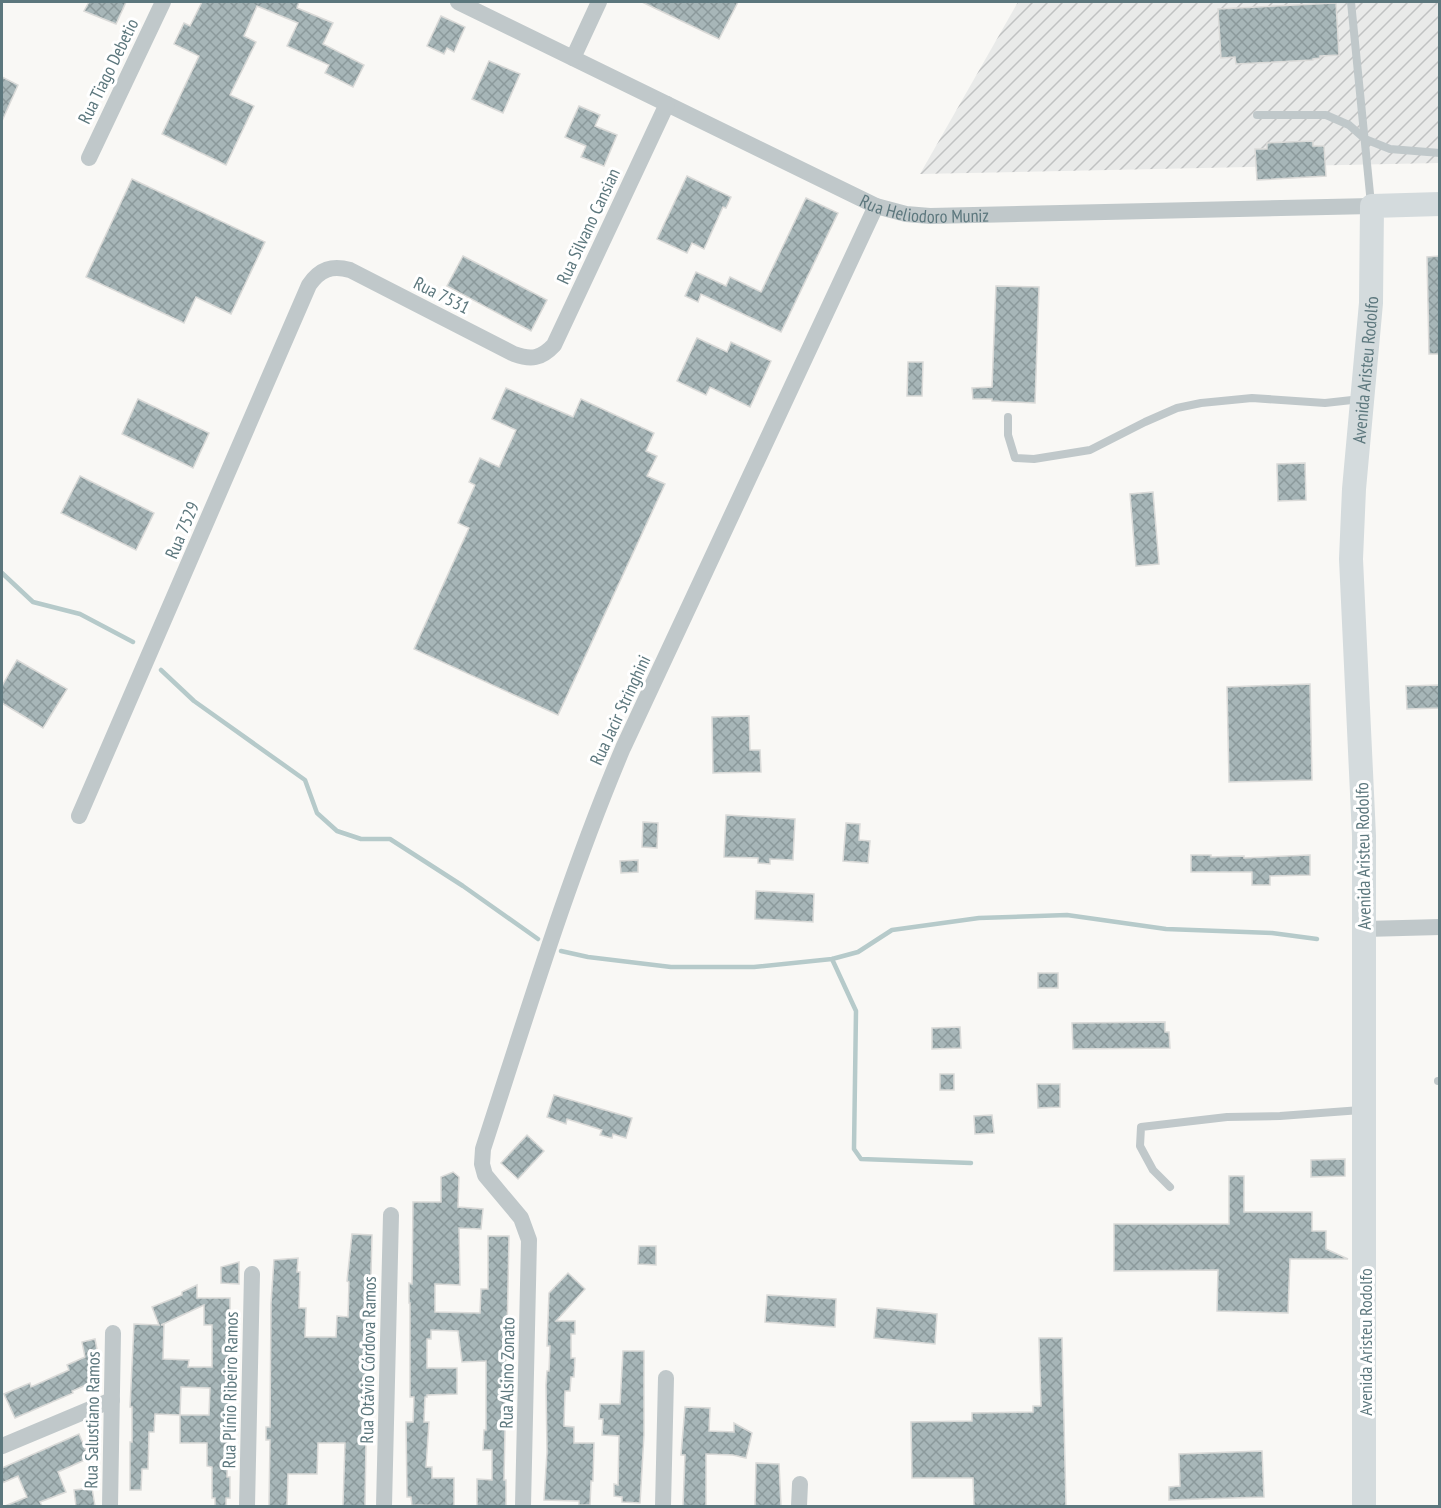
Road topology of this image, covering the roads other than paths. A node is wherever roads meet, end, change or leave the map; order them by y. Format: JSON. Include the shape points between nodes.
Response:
{"nodes":[{"id":1,"x":163,"y":2,"type":"edge"},
{"id":2,"x":458,"y":2,"type":"edge"},
{"id":3,"x":599,"y":2,"type":"edge"},
{"id":4,"x":1351,"y":2,"type":"edge"},
{"id":5,"x":573,"y":58,"type":"junction"},
{"id":6,"x":668,"y":104,"type":"junction"},
{"id":7,"x":1257,"y":115,"type":"dead end"},
{"id":8,"x":1365,"y":139,"type":"junction"},
{"id":9,"x":1440,"y":153,"type":"edge"},
{"id":10,"x":89,"y":158,"type":"dead end"},
{"id":11,"x":1440,"y":204,"type":"edge"},
{"id":12,"x":876,"y":206,"type":"junction"},
{"id":13,"x":1372,"y":206,"type":"junction"},
{"id":14,"x":330,"y":268,"type":"joint"},
{"id":15,"x":537,"y":358,"type":"joint"},
{"id":16,"x":1361,"y":399,"type":"junction"},
{"id":17,"x":1008,"y":417,"type":"dead end"},
{"id":18,"x":79,"y":816,"type":"dead end"},
{"id":19,"x":1440,"y":927,"type":"edge"},
{"id":20,"x":1365,"y":929,"type":"junction"},
{"id":21,"x":1365,"y":1110,"type":"junction"},
{"id":22,"x":1170,"y":1188,"type":"dead end"},
{"id":23,"x":391,"y":1215,"type":"dead end"},
{"id":24,"x":529,"y":1240,"type":"joint"},
{"id":25,"x":252,"y":1274,"type":"dead end"},
{"id":26,"x":113,"y":1334,"type":"dead end"},
{"id":27,"x":666,"y":1378,"type":"dead end"},
{"id":28,"x":112,"y":1400,"type":"junction"},
{"id":29,"x":2,"y":1446,"type":"edge"},
{"id":30,"x":800,"y":1484,"type":"dead end"},
{"id":31,"x":110,"y":1506,"type":"edge"},
{"id":32,"x":247,"y":1506,"type":"edge"},
{"id":33,"x":384,"y":1506,"type":"edge"},
{"id":34,"x":523,"y":1506,"type":"edge"},
{"id":35,"x":663,"y":1506,"type":"edge"},
{"id":36,"x":799,"y":1506,"type":"edge"},
{"id":37,"x":1364,"y":1506,"type":"edge"}],
"edges":[{"from":1,"to":10,"type":"street","name":"Rua Tiago Debetio"},
{"from":2,"to":5,"type":"street","name":"Rua Heliodoro Muniz"},
{"from":3,"to":5,"type":"street"},
{"from":4,"to":8,"type":"lane"},
{"from":5,"to":6,"type":"street","name":"Rua Heliodoro Muniz"},
{"from":6,"to":12,"type":"street","name":"Rua Heliodoro Muniz"},
{"from":6,"to":15,"type":"street","name":"Rua Silvano Cansian","via":[[554,345]]},
{"from":7,"to":8,"type":"lane","via":[[1326,115],[1349,125]]},
{"from":8,"to":9,"type":"lane","via":[[1390,149]]},
{"from":8,"to":13,"type":"lane"},
{"from":11,"to":13,"type":"street","name":"Rua Heliodoro Muniz"},
{"from":12,"to":13,"type":"street","name":"Rua Heliodoro Muniz","via":[[930,216]]},
{"from":12,"to":24,"type":"street","name":"Rua Jacir Stringhini","via":[[623,748],[563,903],[483,1149],[485,1175],[521,1218]]},
{"from":13,"to":16,"type":"street","name":"Avenida Aristeu Rodolfo","via":[[1371,303]]},
{"from":14,"to":15,"type":"street","name":"Rua 7531","via":[[350,270],[514,354]]},
{"from":14,"to":18,"type":"street","name":"Rua 7529","via":[[314,277],[309,285]]},
{"from":16,"to":17,"type":"lane","via":[[1325,403],[1252,398],[1201,403],[1177,408],[1090,450],[1034,459],[1015,458],[1008,435]]},
{"from":16,"to":20,"type":"street","name":"Avenida Aristeu Rodolfo","via":[[1351,559],[1362,765]]},
{"from":19,"to":20,"type":"street"},
{"from":20,"to":21,"type":"street","name":"Avenida Aristeu Rodolfo"},
{"from":21,"to":22,"type":"lane","via":[[1227,1117],[1141,1127],[1140,1146],[1153,1170]]},
{"from":21,"to":37,"type":"street","name":"Avenida Aristeu Rodolfo"},
{"from":23,"to":33,"type":"street","name":"Rua Otávio Córdova Ramos"},
{"from":24,"to":34,"type":"street","name":"Rua Alsino Zonato"},
{"from":25,"to":32,"type":"street","name":"Rua Plínio Ribeiro Ramos"},
{"from":26,"to":28,"type":"street","name":"Rua Salustiano Ramos"},
{"from":27,"to":35,"type":"street"},
{"from":28,"to":29,"type":"street"},
{"from":28,"to":31,"type":"street","name":"Rua Salustiano Ramos"},
{"from":30,"to":36,"type":"street"}]}
